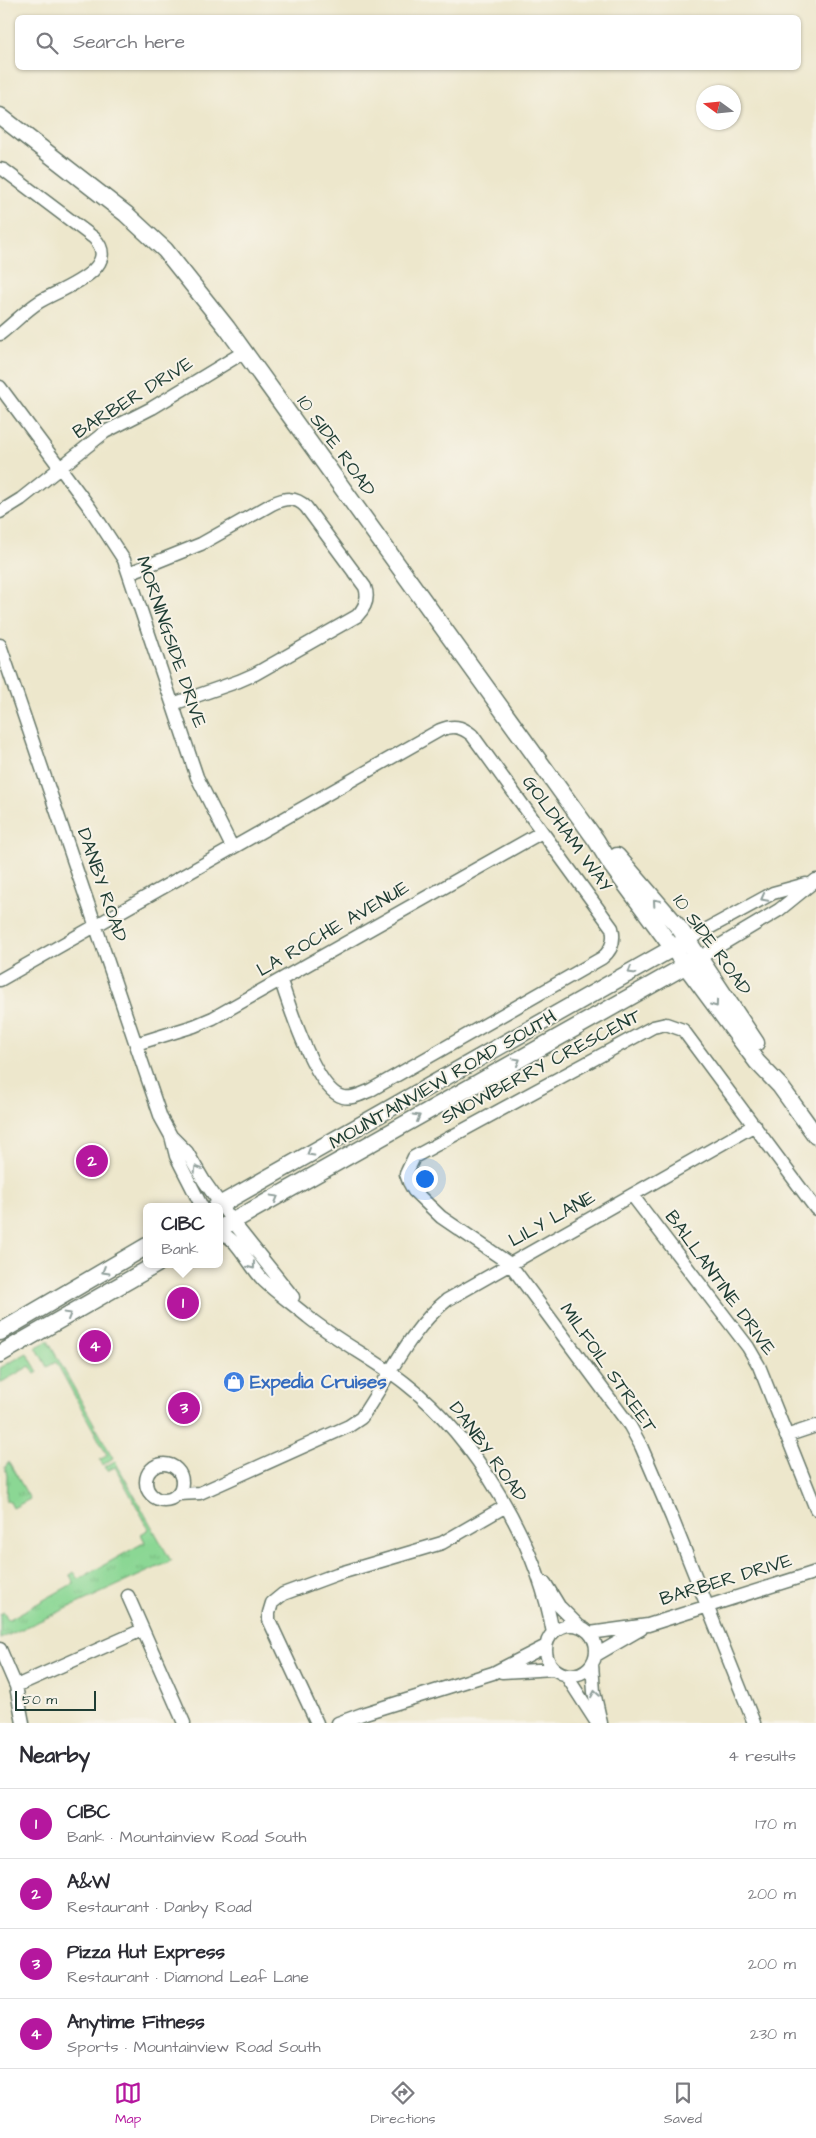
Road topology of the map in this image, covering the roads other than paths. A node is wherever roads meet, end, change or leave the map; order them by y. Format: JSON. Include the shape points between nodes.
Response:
{"nodes":[{"id":1,"x":0,"y":116,"type":"edge"},
{"id":2,"x":0,"y":169,"type":"edge"},
{"id":3,"x":0,"y":334,"type":"edge"},
{"id":4,"x":244,"y":352,"type":"junction"},
{"id":5,"x":0,"y":388,"type":"edge"},
{"id":6,"x":59,"y":468,"type":"junction"},
{"id":7,"x":21,"y":499,"type":"junction"},
{"id":8,"x":0,"y":512,"type":"edge"},
{"id":9,"x":0,"y":523,"type":"edge"},
{"id":10,"x":129,"y":573,"type":"junction"},
{"id":11,"x":0,"y":645,"type":"edge"},
{"id":12,"x":173,"y":704,"type":"junction"},
{"id":13,"x":542,"y":832,"type":"junction"},
{"id":14,"x":232,"y":847,"type":"junction"},
{"id":15,"x":813,"y":881,"type":"edge"},
{"id":16,"x":96,"y":924,"type":"junction"},
{"id":17,"x":680,"y":943,"type":"junction"},
{"id":18,"x":692,"y":961,"type":"junction"},
{"id":19,"x":0,"y":980,"type":"edge"},
{"id":20,"x":280,"y":981,"type":"junction"},
{"id":21,"x":136,"y":1044,"type":"junction"},
{"id":22,"x":755,"y":1125,"type":"junction"},
{"id":23,"x":171,"y":1136,"type":"junction"},
{"id":24,"x":816,"y":1136,"type":"edge"},
{"id":25,"x":632,"y":1195,"type":"junction"},
{"id":26,"x":200,"y":1203,"type":"edge"},
{"id":27,"x":218,"y":1203,"type":"edge"},
{"id":28,"x":223,"y":1203,"type":"edge"},
{"id":29,"x":816,"y":1209,"type":"edge"},
{"id":30,"x":224,"y":1227,"type":"edge"},
{"id":31,"x":143,"y":1248,"type":"edge"},
{"id":32,"x":510,"y":1264,"type":"junction"},
{"id":33,"x":150,"y":1268,"type":"edge"},
{"id":34,"x":0,"y":1332,"type":"edge"},
{"id":35,"x":0,"y":1354,"type":"edge"},
{"id":36,"x":391,"y":1372,"type":"junction"},
{"id":37,"x":816,"y":1426,"type":"edge"},
{"id":38,"x":786,"y":1436,"type":"junction"},
{"id":39,"x":178,"y":1494,"type":"dead end"},
{"id":40,"x":506,"y":1506,"type":"junction"},
{"id":41,"x":816,"y":1509,"type":"edge"},
{"id":42,"x":535,"y":1569,"type":"junction"},
{"id":43,"x":816,"y":1572,"type":"edge"},
{"id":44,"x":128,"y":1596,"type":"dead end"},
{"id":45,"x":706,"y":1606,"type":"junction"},
{"id":46,"x":648,"y":1625,"type":"junction"},
{"id":47,"x":584,"y":1629,"type":"junction"},
{"id":48,"x":142,"y":1630,"type":"junction"},
{"id":49,"x":553,"y":1633,"type":"junction"},
{"id":50,"x":546,"y":1646,"type":"junction"},
{"id":51,"x":0,"y":1649,"type":"edge"},
{"id":52,"x":594,"y":1659,"type":"junction"},
{"id":53,"x":560,"y":1672,"type":"junction"},
{"id":54,"x":493,"y":1673,"type":"junction"},
{"id":55,"x":16,"y":1686,"type":"junction"},
{"id":56,"x":180,"y":1722,"type":"edge"},
{"id":57,"x":23,"y":1723,"type":"edge"},
{"id":58,"x":317,"y":1723,"type":"edge"},
{"id":59,"x":338,"y":1723,"type":"edge"},
{"id":60,"x":597,"y":1723,"type":"edge"},
{"id":61,"x":602,"y":1723,"type":"edge"},
{"id":62,"x":754,"y":1723,"type":"edge"}],
"edges":[{"from":1,"to":4,"type":"main road","name":"10 SIDE ROAD","via":[[126,214],[165,250]]},
{"from":2,"to":3,"type":"street","via":[[94,238],[102,249],[101,259],[90,275],[39,302]]},
{"from":4,"to":6,"type":"street","name":"BARBER DRIVE","via":[[152,408],[105,432]]},
{"from":4,"to":17,"type":"main road","name":"10 SIDE ROAD","via":[[596,840],[619,858]]},
{"from":5,"to":6,"type":"street","name":"MORNINGSIDE DRIVE"},
{"from":6,"to":7,"type":"street","name":"BARBER DRIVE"},
{"from":6,"to":10,"type":"street","name":"MORNINGSIDE DRIVE","via":[[117,546]]},
{"from":7,"to":8,"type":"street","name":"BARBER DRIVE"},
{"from":7,"to":9,"type":"street","name":"BARBER DRIVE"},
{"from":10,"to":12,"type":"street","name":"MORNINGSIDE DRIVE"},
{"from":10,"to":12,"type":"street","via":[[201,544],[272,504],[293,498],[306,507],[365,587],[366,601],[357,616],[255,674]]},
{"from":11,"to":16,"type":"street","name":"DANBY ROAD"},
{"from":12,"to":14,"type":"street","name":"MORNINGSIDE DRIVE","via":[[197,777]]},
{"from":13,"to":14,"type":"street","name":"GOLDHAM WAY","via":[[472,735],[453,726],[440,730]]},
{"from":13,"to":20,"type":"street","name":"LA ROCHE AVENUE"},
{"from":13,"to":20,"type":"street","name":"GOLDHAM WAY","via":[[612,928],[613,944],[602,958],[369,1090],[349,1098],[334,1092],[313,1064]]},
{"from":14,"to":16,"type":"street","name":"GOLDHAM WAY"},
{"from":15,"to":17,"type":"street","one_way":true,"via":[[773,894]]},
{"from":15,"to":18,"type":"street","via":[[779,910]]},
{"from":16,"to":19,"type":"street","name":"GOLDHAM WAY"},
{"from":16,"to":21,"type":"street","name":"DANBY ROAD"},
{"from":17,"to":18,"type":"main road","name":"10 SIDE ROAD"},
{"from":17,"to":28,"type":"main road","name":"MOUNTAINVIEW ROAD SOUTH","one_way":true},
{"from":18,"to":24,"type":"main road","name":"10 SIDE ROAD","via":[[765,1056],[780,1086]]},
{"from":30,"to":18,"type":"main road","name":"MOUNTAINVIEW ROAD SOUTH","one_way":true},
{"from":20,"to":21,"type":"street","name":"LA ROCHE AVENUE","via":[[194,1026]]},
{"from":21,"to":23,"type":"street","name":"DANBY ROAD","via":[[161,1118]]},
{"from":22,"to":25,"type":"street","name":"LILY LANE"},
{"from":22,"to":29,"type":"street","name":"SNOWBERRY CRESCENT"},
{"from":22,"to":32,"type":"street","name":"SNOWBERRY CRESCENT","via":[[683,1030],[666,1024],[653,1027],[414,1157],[406,1174],[414,1191],[441,1216]]},
{"from":23,"to":26,"type":"street","name":"DANBY ROAD","via":[[176,1156]]},
{"from":27,"to":23,"type":"street","name":"DANBY ROAD","one_way":true,"via":[[187,1152]]},
{"from":25,"to":32,"type":"street","name":"LILY LANE"},
{"from":25,"to":38,"type":"street","name":"BALLANTINE DRIVE","via":[[748,1347],[760,1366]]},
{"from":30,"to":36,"type":"street","name":"DANBY ROAD","via":[[273,1274],[315,1322]]},
{"from":31,"to":34,"type":"main road","one_way":true},
{"from":32,"to":36,"type":"street","name":"LILY LANE","via":[[438,1307],[416,1333]]},
{"from":32,"to":45,"type":"street","name":"MILFOIL STREET","via":[[630,1426],[672,1518]]},
{"from":35,"to":33,"type":"main road","one_way":true},
{"from":36,"to":39,"type":"street","name":"LILY LANE","via":[[361,1418],[349,1426],[200,1493]]},
{"from":36,"to":40,"type":"street","name":"DANBY ROAD","via":[[447,1423]]},
{"from":37,"to":38,"type":"street"},
{"from":38,"to":41,"type":"street","name":"BALLANTINE DRIVE"},
{"from":40,"to":42,"type":"street","name":"DANBY ROAD"},
{"from":40,"to":58,"type":"street","via":[[442,1543],[337,1574],[288,1592],[272,1603],[269,1620]]},
{"from":42,"to":47,"type":"street","name":"DANBY ROAD","via":[[559,1606]]},
{"from":42,"to":49,"type":"street","name":"DANBY ROAD"},
{"from":43,"to":45,"type":"street","name":"BARBER DRIVE"},
{"from":44,"to":48,"type":"street"},
{"from":45,"to":46,"type":"street","name":"BARBER DRIVE"},
{"from":45,"to":62,"type":"street","name":"MILFOIL STREET"},
{"from":46,"to":47,"type":"street","name":"BARBER DRIVE"},
{"from":46,"to":52,"type":"street","name":"BARBER DRIVE"},
{"from":47,"to":49,"type":"street","via":[[568,1625]]},
{"from":47,"to":52,"type":"street","via":[[596,1645]]},
{"from":48,"to":55,"type":"street"},
{"from":48,"to":56,"type":"street"},
{"from":49,"to":50,"type":"street"},
{"from":50,"to":53,"type":"street","via":[[546,1656]]},
{"from":50,"to":54,"type":"street"},
{"from":51,"to":55,"type":"street"},
{"from":52,"to":53,"type":"street","via":[[586,1671],[578,1675]]},
{"from":61,"to":52,"type":"street","one_way":true,"via":[[594,1692]]},
{"from":53,"to":54,"type":"street"},
{"from":53,"to":60,"type":"street"},
{"from":54,"to":59,"type":"street"},
{"from":55,"to":57,"type":"street"}]}
